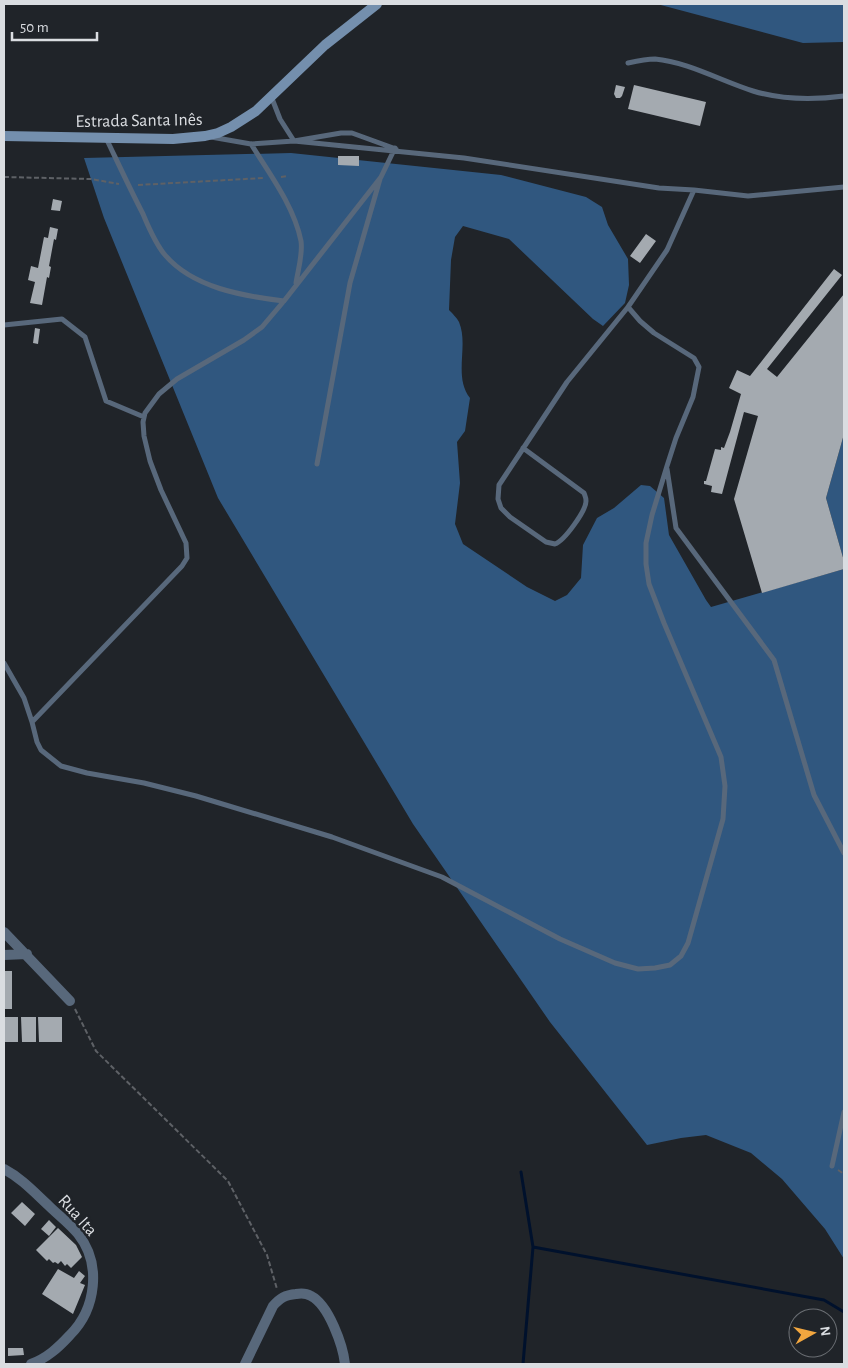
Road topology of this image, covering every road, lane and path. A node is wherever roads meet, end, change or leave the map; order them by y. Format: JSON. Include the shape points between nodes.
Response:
{"nodes":[{"id":1,"x":377,"y":4,"type":"edge"},
{"id":2,"x":628,"y":63,"type":"dead end"},
{"id":3,"x":271,"y":96,"type":"junction"},
{"id":4,"x":844,"y":96,"type":"edge"},
{"id":5,"x":4,"y":136,"type":"edge"},
{"id":6,"x":204,"y":136,"type":"junction"},
{"id":7,"x":106,"y":138,"type":"junction"},
{"id":8,"x":294,"y":141,"type":"junction"},
{"id":9,"x":252,"y":144,"type":"junction"},
{"id":10,"x":395,"y":150,"type":"junction"},
{"id":11,"x":288,"y":176,"type":"dead end"},
{"id":12,"x":381,"y":176,"type":"junction"},
{"id":13,"x":4,"y":177,"type":"edge"},
{"id":14,"x":271,"y":177,"type":"junction"},
{"id":15,"x":129,"y":186,"type":"junction"},
{"id":16,"x":844,"y":187,"type":"edge"},
{"id":17,"x":694,"y":190,"type":"junction"},
{"id":18,"x":296,"y":284,"type":"junction"},
{"id":19,"x":284,"y":301,"type":"junction"},
{"id":20,"x":628,"y":307,"type":"junction"},
{"id":21,"x":4,"y":325,"type":"edge"},
{"id":22,"x":144,"y":417,"type":"junction"},
{"id":23,"x":523,"y":448,"type":"junction"},
{"id":24,"x":317,"y":464,"type":"dead end"},
{"id":25,"x":667,"y":466,"type":"junction"},
{"id":26,"x":4,"y":663,"type":"edge"},
{"id":27,"x":32,"y":722,"type":"junction"},
{"id":28,"x":844,"y":853,"type":"edge"},
{"id":29,"x":4,"y":932,"type":"edge"},
{"id":30,"x":4,"y":954,"type":"edge"},
{"id":31,"x":27,"y":954,"type":"junction"},
{"id":32,"x":70,"y":1001,"type":"joint"},
{"id":33,"x":844,"y":1112,"type":"edge"},
{"id":34,"x":832,"y":1166,"type":"dead end"},
{"id":35,"x":4,"y":1169,"type":"edge"},
{"id":36,"x":280,"y":1298,"type":"junction"},
{"id":37,"x":31,"y":1364,"type":"edge"},
{"id":38,"x":245,"y":1364,"type":"edge"},
{"id":39,"x":345,"y":1364,"type":"edge"}],
"edges":[{"from":1,"to":3,"type":"main road","name":"Estrada Santa Inês","via":[[325,44]]},
{"from":2,"to":4,"type":"lane","via":[[654,59],[670,62],[780,98]]},
{"from":3,"to":6,"type":"main road","name":"Estrada Santa Inês","via":[[243,120],[218,133]]},
{"from":3,"to":8,"type":"lane"},
{"from":5,"to":7,"type":"main road","name":"Estrada Santa Inês"},
{"from":6,"to":7,"type":"main road","name":"Estrada Santa Inês"},
{"from":6,"to":9,"type":"lane"},
{"from":7,"to":15,"type":"lane"},
{"from":8,"to":9,"type":"lane"},
{"from":8,"to":10,"type":"lane"},
{"from":8,"to":10,"type":"lane","via":[[352,133]]},
{"from":9,"to":14,"type":"lane"},
{"from":10,"to":12,"type":"lane"},
{"from":10,"to":17,"type":"lane","via":[[659,188]]},
{"from":11,"to":14,"type":"path"},
{"from":12,"to":18,"type":"lane"},
{"from":12,"to":24,"type":"lane","via":[[350,283]]},
{"from":13,"to":15,"type":"path","via":[[91,179]]},
{"from":14,"to":15,"type":"path"},
{"from":14,"to":18,"type":"lane","via":[[294,219],[301,242]]},
{"from":15,"to":19,"type":"lane","via":[[154,238],[178,268],[204,282],[243,296]]},
{"from":16,"to":17,"type":"lane","via":[[748,196]]},
{"from":17,"to":20,"type":"lane","via":[[667,250]]},
{"from":18,"to":19,"type":"lane"},
{"from":19,"to":22,"type":"lane","via":[[262,328],[177,379],[148,406]]},
{"from":20,"to":23,"type":"lane","via":[[567,382]]},
{"from":20,"to":25,"type":"lane","via":[[654,334],[694,358],[699,367],[694,397]]},
{"from":21,"to":22,"type":"lane","via":[[62,319],[85,337],[106,401]]},
{"from":22,"to":27,"type":"lane","via":[[144,436],[150,462],[186,543],[187,558]]},
{"from":23,"to":23,"type":"lane","via":[[584,493],[586,498],[584,509],[564,539],[555,544],[546,542],[501,508],[499,485]]},
{"from":25,"to":27,"type":"lane","via":[[646,543],[649,584],[721,757],[725,786],[723,819],[688,943],[681,956],[670,964],[638,969],[615,963],[560,939],[442,877],[332,837],[196,796],[61,766],[41,750]]},
{"from":25,"to":28,"type":"lane","via":[[676,528],[774,660],[814,795]]},
{"from":26,"to":27,"type":"lane","via":[[24,698]]},
{"from":29,"to":31,"type":"street"},
{"from":30,"to":31,"type":"street"},
{"from":31,"to":32,"type":"street"},
{"from":32,"to":36,"type":"path","via":[[96,1050],[228,1181],[267,1255]]},
{"from":33,"to":34,"type":"lane"},
{"from":35,"to":37,"type":"street","name":"Rua Ita","via":[[34,1192],[78,1234],[91,1256],[92,1295],[87,1312],[54,1352]]},
{"from":36,"to":38,"type":"street"},
{"from":36,"to":39,"type":"street","via":[[303,1293],[319,1303],[329,1316]]}]}
